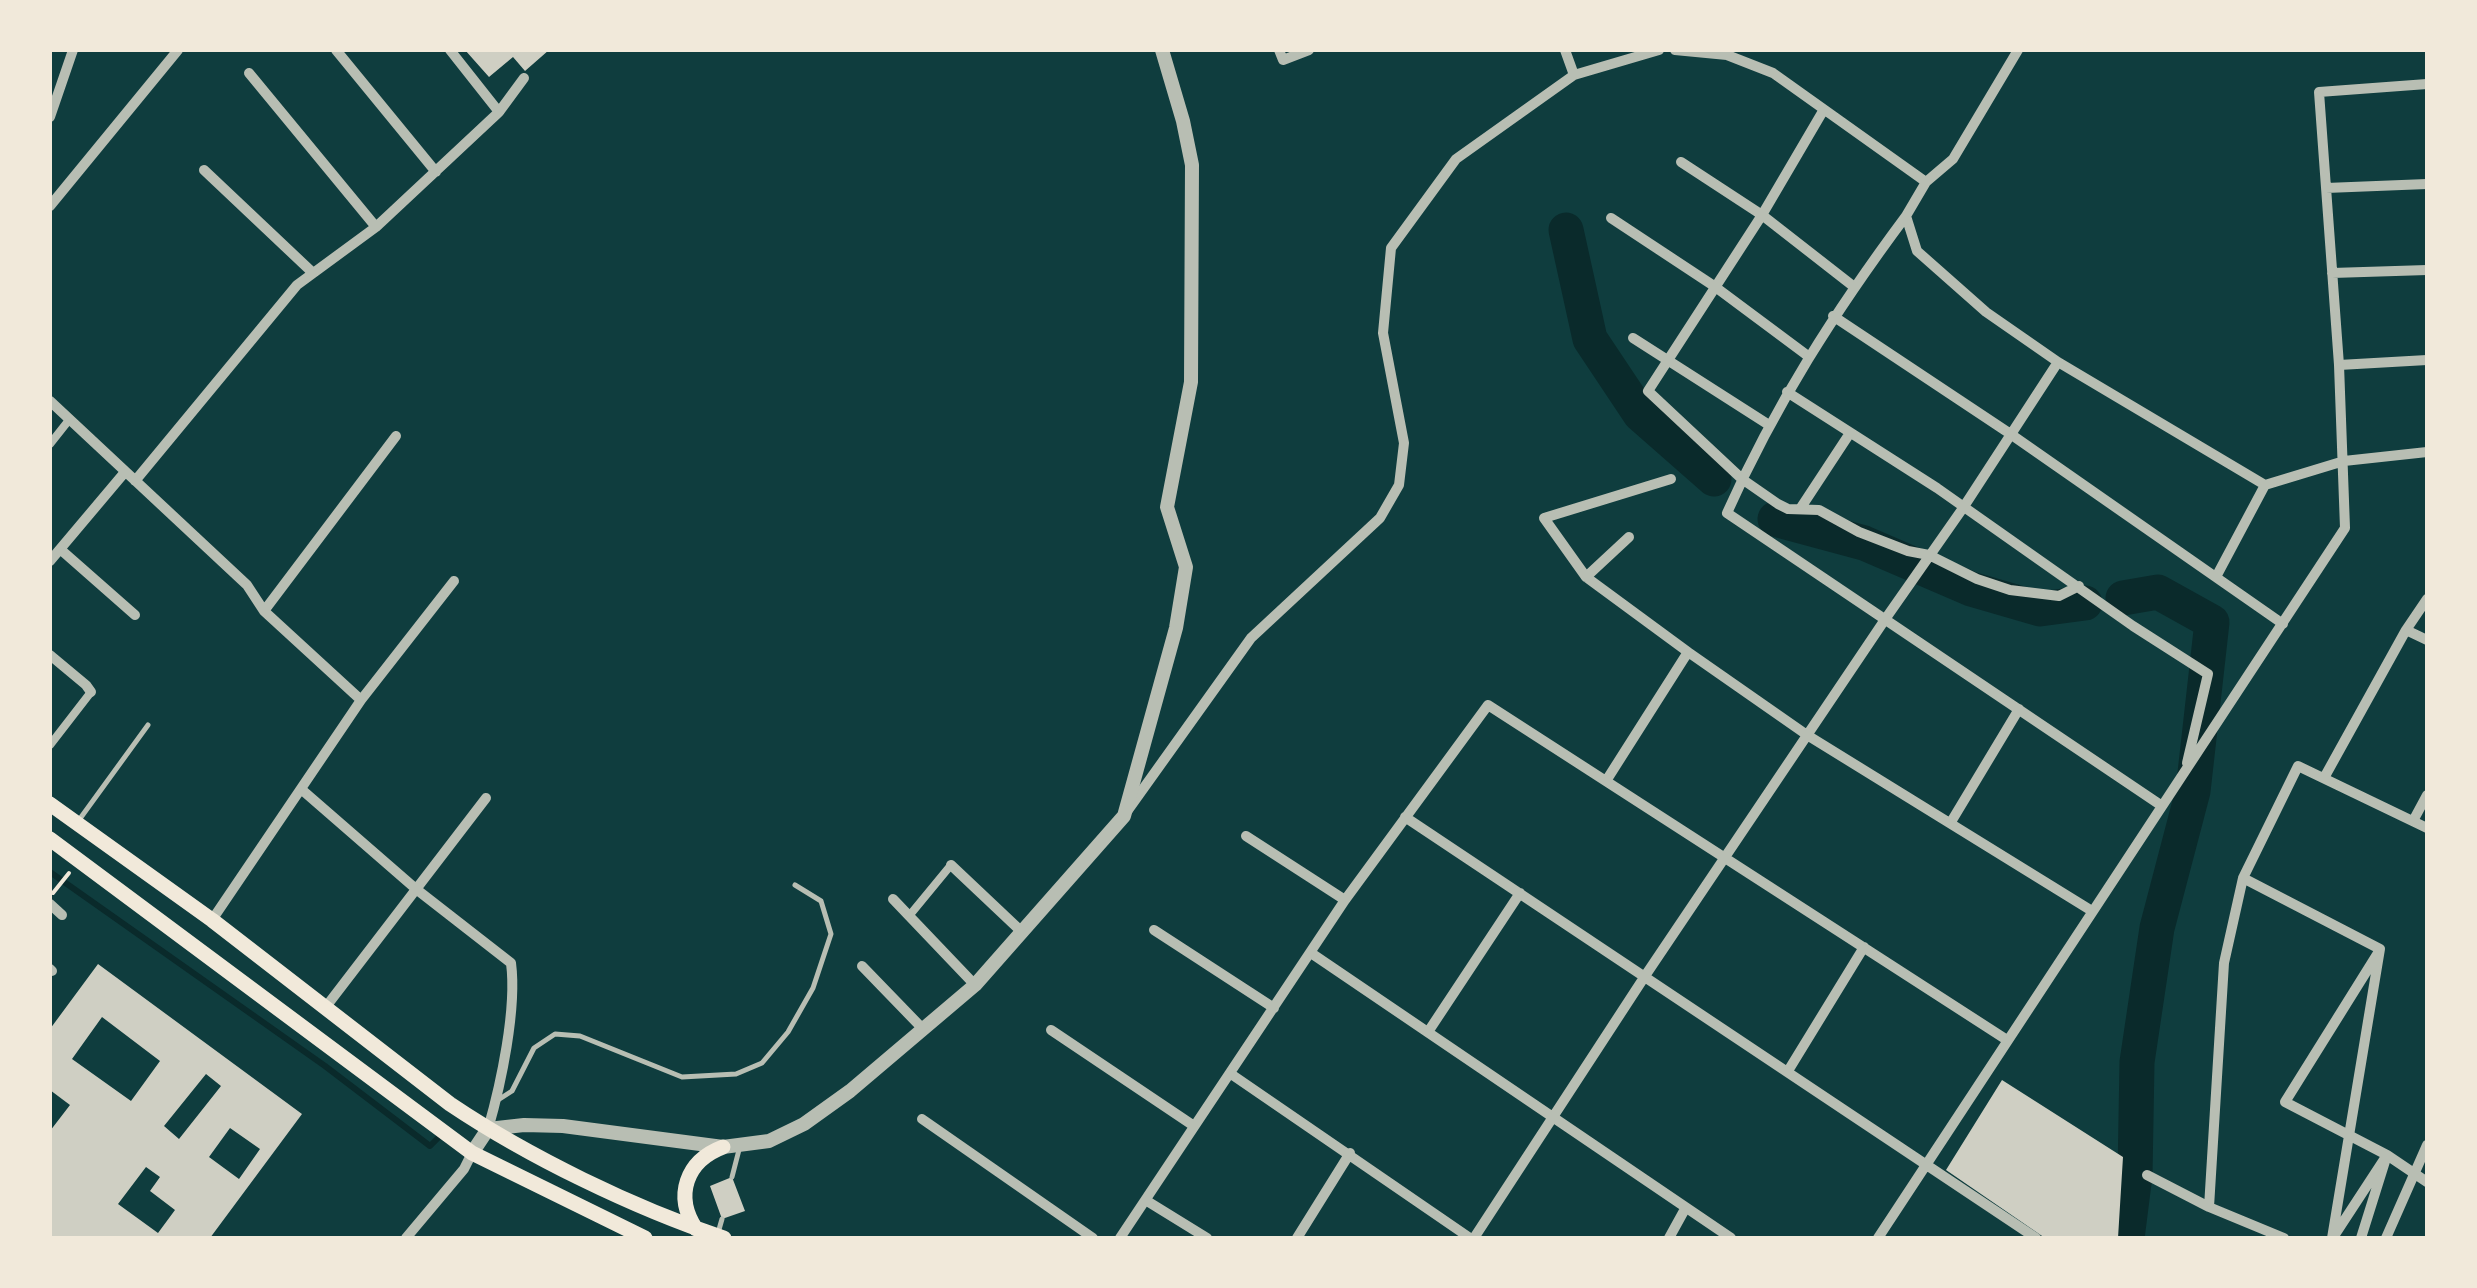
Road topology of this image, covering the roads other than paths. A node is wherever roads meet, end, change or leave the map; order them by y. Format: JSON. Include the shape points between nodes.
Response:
{"nodes":[{"id":1,"x":73,"y":50,"type":"edge"},
{"id":2,"x":178,"y":50,"type":"edge"},
{"id":3,"x":336,"y":50,"type":"edge"},
{"id":4,"x":450,"y":50,"type":"edge"},
{"id":5,"x":1162,"y":50,"type":"edge"},
{"id":6,"x":1279,"y":50,"type":"edge"},
{"id":7,"x":1309,"y":50,"type":"edge"},
{"id":8,"x":1565,"y":50,"type":"edge"},
{"id":9,"x":1659,"y":50,"type":"edge"},
{"id":10,"x":1675,"y":50,"type":"edge"},
{"id":11,"x":2018,"y":50,"type":"edge"},
{"id":12,"x":249,"y":73,"type":"dead end"},
{"id":13,"x":1574,"y":75,"type":"junction"},
{"id":14,"x":524,"y":78,"type":"dead end"},
{"id":15,"x":2427,"y":84,"type":"edge"},
{"id":16,"x":1823,"y":111,"type":"junction"},
{"id":17,"x":499,"y":112,"type":"junction"},
{"id":18,"x":50,"y":117,"type":"edge"},
{"id":19,"x":1680,"y":162,"type":"dead end"},
{"id":20,"x":204,"y":170,"type":"dead end"},
{"id":21,"x":436,"y":172,"type":"junction"},
{"id":22,"x":1926,"y":182,"type":"junction"},
{"id":23,"x":2427,"y":184,"type":"edge"},
{"id":24,"x":2326,"y":188,"type":"junction"},
{"id":25,"x":50,"y":206,"type":"edge"},
{"id":26,"x":1762,"y":216,"type":"junction"},
{"id":27,"x":1906,"y":216,"type":"junction"},
{"id":28,"x":1611,"y":218,"type":"dead end"},
{"id":29,"x":376,"y":227,"type":"junction"},
{"id":30,"x":2427,"y":270,"type":"edge"},
{"id":31,"x":313,"y":273,"type":"junction"},
{"id":32,"x":2332,"y":274,"type":"junction"},
{"id":33,"x":1714,"y":286,"type":"junction"},
{"id":34,"x":1853,"y":286,"type":"junction"},
{"id":35,"x":1833,"y":316,"type":"junction"},
{"id":36,"x":1633,"y":338,"type":"dead end"},
{"id":37,"x":1808,"y":356,"type":"junction"},
{"id":38,"x":1667,"y":360,"type":"junction"},
{"id":39,"x":2427,"y":360,"type":"edge"},
{"id":40,"x":2058,"y":362,"type":"junction"},
{"id":41,"x":2339,"y":365,"type":"junction"},
{"id":42,"x":1787,"y":392,"type":"junction"},
{"id":43,"x":50,"y":401,"type":"edge"},
{"id":44,"x":69,"y":420,"type":"junction"},
{"id":45,"x":1769,"y":425,"type":"junction"},
{"id":46,"x":1850,"y":433,"type":"junction"},
{"id":47,"x":2009,"y":434,"type":"junction"},
{"id":48,"x":396,"y":436,"type":"dead end"},
{"id":49,"x":50,"y":444,"type":"edge"},
{"id":50,"x":2427,"y":452,"type":"edge"},
{"id":51,"x":2344,"y":461,"type":"junction"},
{"id":52,"x":125,"y":472,"type":"junction"},
{"id":53,"x":1670,"y":479,"type":"dead end"},
{"id":54,"x":1742,"y":480,"type":"junction"},
{"id":55,"x":135,"y":481,"type":"junction"},
{"id":56,"x":2265,"y":485,"type":"junction"},
{"id":57,"x":1963,"y":508,"type":"junction"},
{"id":58,"x":1800,"y":509,"type":"junction"},
{"id":59,"x":1628,"y":537,"type":"dead end"},
{"id":60,"x":60,"y":549,"type":"junction"},
{"id":61,"x":1928,"y":557,"type":"junction"},
{"id":62,"x":50,"y":561,"type":"edge"},
{"id":63,"x":1586,"y":576,"type":"junction"},
{"id":64,"x":2216,"y":577,"type":"junction"},
{"id":65,"x":454,"y":580,"type":"dead end"},
{"id":66,"x":2079,"y":586,"type":"junction"},
{"id":67,"x":2427,"y":599,"type":"edge"},
{"id":68,"x":264,"y":611,"type":"junction"},
{"id":69,"x":136,"y":615,"type":"dead end"},
{"id":70,"x":1886,"y":618,"type":"junction"},
{"id":71,"x":2282,"y":624,"type":"junction"},
{"id":72,"x":2406,"y":630,"type":"junction"},
{"id":73,"x":2427,"y":640,"type":"edge"},
{"id":74,"x":1688,"y":652,"type":"junction"},
{"id":75,"x":50,"y":655,"type":"edge"},
{"id":76,"x":90,"y":692,"type":"joint"},
{"id":77,"x":361,"y":700,"type":"junction"},
{"id":78,"x":2020,"y":709,"type":"junction"},
{"id":79,"x":148,"y":725,"type":"dead end"},
{"id":80,"x":1807,"y":736,"type":"junction"},
{"id":81,"x":50,"y":746,"type":"edge"},
{"id":82,"x":2189,"y":764,"type":"junction"},
{"id":83,"x":2324,"y":778,"type":"junction"},
{"id":84,"x":1606,"y":781,"type":"junction"},
{"id":85,"x":301,"y":789,"type":"junction"},
{"id":86,"x":2427,"y":795,"type":"edge"},
{"id":87,"x":486,"y":798,"type":"dead end"},
{"id":88,"x":50,"y":804,"type":"edge"},
{"id":89,"x":2162,"y":806,"type":"junction"},
{"id":90,"x":1124,"y":816,"type":"junction"},
{"id":91,"x":1406,"y":817,"type":"junction"},
{"id":92,"x":2414,"y":821,"type":"junction"},
{"id":93,"x":1951,"y":822,"type":"junction"},
{"id":94,"x":77,"y":823,"type":"junction"},
{"id":95,"x":2427,"y":828,"type":"edge"},
{"id":96,"x":1246,"y":836,"type":"dead end"},
{"id":97,"x":50,"y":839,"type":"edge"},
{"id":98,"x":1726,"y":858,"type":"junction"},
{"id":99,"x":951,"y":865,"type":"joint"},
{"id":100,"x":2243,"y":878,"type":"junction"},
{"id":101,"x":795,"y":884,"type":"dead end"},
{"id":102,"x":416,"y":889,"type":"junction"},
{"id":103,"x":1520,"y":893,"type":"junction"},
{"id":104,"x":893,"y":899,"type":"dead end"},
{"id":105,"x":1345,"y":900,"type":"junction"},
{"id":106,"x":50,"y":904,"type":"edge"},
{"id":107,"x":2092,"y":911,"type":"junction"},
{"id":108,"x":62,"y":915,"type":"dead end"},
{"id":109,"x":909,"y":916,"type":"junction"},
{"id":110,"x":212,"y":920,"type":"junction"},
{"id":111,"x":1154,"y":930,"type":"dead end"},
{"id":112,"x":1023,"y":933,"type":"junction"},
{"id":113,"x":1864,"y":947,"type":"junction"},
{"id":114,"x":2380,"y":948,"type":"junction"},
{"id":115,"x":1311,"y":953,"type":"junction"},
{"id":116,"x":862,"y":966,"type":"dead end"},
{"id":117,"x":1646,"y":976,"type":"junction"},
{"id":118,"x":974,"y":985,"type":"junction"},
{"id":119,"x":325,"y":1008,"type":"junction"},
{"id":120,"x":1274,"y":1008,"type":"junction"},
{"id":121,"x":922,"y":1028,"type":"junction"},
{"id":122,"x":1051,"y":1030,"type":"dead end"},
{"id":123,"x":1428,"y":1032,"type":"junction"},
{"id":124,"x":2007,"y":1040,"type":"junction"},
{"id":125,"x":1788,"y":1071,"type":"junction"},
{"id":126,"x":1231,"y":1074,"type":"junction"},
{"id":127,"x":496,"y":1102,"type":"junction"},
{"id":128,"x":1553,"y":1118,"type":"junction"},
{"id":129,"x":922,"y":1119,"type":"dead end"},
{"id":130,"x":1194,"y":1126,"type":"junction"},
{"id":131,"x":488,"y":1129,"type":"junction"},
{"id":132,"x":740,"y":1145,"type":"junction"},
{"id":133,"x":2427,"y":1146,"type":"edge"},
{"id":134,"x":723,"y":1147,"type":"junction"},
{"id":135,"x":1350,"y":1153,"type":"junction"},
{"id":136,"x":472,"y":1154,"type":"junction"},
{"id":137,"x":2388,"y":1155,"type":"junction"},
{"id":138,"x":1927,"y":1164,"type":"junction"},
{"id":139,"x":2147,"y":1176,"type":"dead end"},
{"id":140,"x":732,"y":1178,"type":"dead end"},
{"id":141,"x":2427,"y":1182,"type":"edge"},
{"id":142,"x":1147,"y":1200,"type":"junction"},
{"id":143,"x":2209,"y":1207,"type":"junction"},
{"id":144,"x":1685,"y":1208,"type":"junction"},
{"id":145,"x":722,"y":1219,"type":"dead end"},
{"id":146,"x":696,"y":1229,"type":"junction"},
{"id":147,"x":408,"y":1234,"type":"edge"},
{"id":148,"x":720,"y":1237,"type":"edge"},
{"id":149,"x":427,"y":1238,"type":"edge"},
{"id":150,"x":644,"y":1238,"type":"edge"},
{"id":151,"x":1093,"y":1238,"type":"edge"},
{"id":152,"x":1120,"y":1238,"type":"edge"},
{"id":153,"x":1207,"y":1238,"type":"edge"},
{"id":154,"x":1297,"y":1238,"type":"edge"},
{"id":155,"x":1472,"y":1238,"type":"edge"},
{"id":156,"x":1669,"y":1238,"type":"edge"},
{"id":157,"x":1731,"y":1238,"type":"edge"},
{"id":158,"x":1878,"y":1238,"type":"edge"},
{"id":159,"x":2036,"y":1238,"type":"edge"},
{"id":160,"x":2284,"y":1238,"type":"edge"},
{"id":161,"x":2332,"y":1238,"type":"edge"},
{"id":162,"x":2362,"y":1238,"type":"edge"},
{"id":163,"x":2386,"y":1238,"type":"edge"}],
"edges":[{"from":1,"to":18,"type":"street"},
{"from":2,"to":25,"type":"street"},
{"from":3,"to":21,"type":"street"},
{"from":4,"to":17,"type":"street"},
{"from":5,"to":90,"type":"street","via":[[1192,166],[1191,382],[1167,506],[1186,567],[1176,628]]},
{"from":6,"to":7,"type":"street","via":[[1282,60]]},
{"from":8,"to":13,"type":"street"},
{"from":9,"to":13,"type":"street"},
{"from":10,"to":16,"type":"street","via":[[1726,55],[1773,73]]},
{"from":11,"to":22,"type":"street","via":[[1953,160]]},
{"from":12,"to":29,"type":"street"},
{"from":13,"to":90,"type":"street","via":[[1456,159],[1391,248],[1383,333],[1404,443],[1391,503],[1251,638]]},
{"from":14,"to":17,"type":"street"},
{"from":15,"to":24,"type":"street","via":[[2318,92]]},
{"from":16,"to":22,"type":"street"},
{"from":16,"to":26,"type":"street"},
{"from":17,"to":21,"type":"street"},
{"from":19,"to":26,"type":"street"},
{"from":20,"to":31,"type":"street"},
{"from":21,"to":29,"type":"street"},
{"from":22,"to":27,"type":"street"},
{"from":23,"to":24,"type":"street"},
{"from":24,"to":32,"type":"street"},
{"from":26,"to":33,"type":"street"},
{"from":26,"to":34,"type":"street"},
{"from":27,"to":34,"type":"street"},
{"from":27,"to":40,"type":"street","via":[[1918,250],[1986,312]]},
{"from":28,"to":33,"type":"street"},
{"from":29,"to":31,"type":"street"},
{"from":30,"to":32,"type":"street"},
{"from":31,"to":55,"type":"street","via":[[271,314]]},
{"from":32,"to":41,"type":"street"},
{"from":33,"to":37,"type":"street"},
{"from":33,"to":38,"type":"street"},
{"from":34,"to":35,"type":"street"},
{"from":35,"to":37,"type":"street"},
{"from":35,"to":47,"type":"street"},
{"from":36,"to":38,"type":"street"},
{"from":37,"to":42,"type":"street"},
{"from":38,"to":45,"type":"street"},
{"from":38,"to":54,"type":"street","via":[[1648,391]]},
{"from":39,"to":41,"type":"street"},
{"from":40,"to":47,"type":"street"},
{"from":40,"to":56,"type":"street"},
{"from":41,"to":51,"type":"street"},
{"from":42,"to":45,"type":"street"},
{"from":42,"to":46,"type":"street"},
{"from":43,"to":44,"type":"street"},
{"from":44,"to":49,"type":"street"},
{"from":44,"to":52,"type":"street"},
{"from":45,"to":54,"type":"street"},
{"from":46,"to":57,"type":"street"},
{"from":46,"to":58,"type":"street"},
{"from":47,"to":57,"type":"street"},
{"from":47,"to":64,"type":"street"},
{"from":48,"to":68,"type":"street"},
{"from":50,"to":51,"type":"street"},
{"from":51,"to":56,"type":"street"},
{"from":51,"to":71,"type":"street","via":[[2346,528]]},
{"from":52,"to":55,"type":"street"},
{"from":52,"to":60,"type":"street"},
{"from":53,"to":63,"type":"street","via":[[1544,518]]},
{"from":54,"to":58,"type":"street","via":[[1788,509]]},
{"from":54,"to":70,"type":"street","via":[[1727,512]]},
{"from":55,"to":68,"type":"street","via":[[247,584]]},
{"from":56,"to":64,"type":"street"},
{"from":57,"to":61,"type":"street"},
{"from":57,"to":66,"type":"street"},
{"from":58,"to":61,"type":"street","via":[[1819,510]]},
{"from":59,"to":63,"type":"street"},
{"from":60,"to":62,"type":"street"},
{"from":60,"to":69,"type":"street"},
{"from":61,"to":66,"type":"street","via":[[2010,590],[2059,596]]},
{"from":61,"to":70,"type":"street"},
{"from":63,"to":74,"type":"street"},
{"from":64,"to":71,"type":"street"},
{"from":65,"to":77,"type":"street"},
{"from":66,"to":82,"type":"street","via":[[2208,674]]},
{"from":67,"to":72,"type":"street"},
{"from":68,"to":77,"type":"street"},
{"from":70,"to":78,"type":"street"},
{"from":70,"to":80,"type":"street"},
{"from":71,"to":82,"type":"street"},
{"from":72,"to":73,"type":"street"},
{"from":72,"to":83,"type":"street"},
{"from":74,"to":80,"type":"street"},
{"from":74,"to":84,"type":"street"},
{"from":75,"to":76,"type":"street"},
{"from":76,"to":81,"type":"street"},
{"from":77,"to":85,"type":"street"},
{"from":78,"to":89,"type":"street"},
{"from":78,"to":93,"type":"street"},
{"from":79,"to":94,"type":"lane"},
{"from":80,"to":93,"type":"street"},
{"from":80,"to":98,"type":"street"},
{"from":82,"to":89,"type":"street"},
{"from":83,"to":92,"type":"street"},
{"from":83,"to":100,"type":"street","via":[[2298,766]]},
{"from":84,"to":91,"type":"street","via":[[1488,705]]},
{"from":84,"to":98,"type":"street"},
{"from":85,"to":102,"type":"street"},
{"from":85,"to":110,"type":"street"},
{"from":86,"to":92,"type":"street"},
{"from":87,"to":102,"type":"street"},
{"from":88,"to":94,"type":"main road"},
{"from":89,"to":107,"type":"street"},
{"from":90,"to":112,"type":"street"},
{"from":91,"to":103,"type":"street"},
{"from":91,"to":105,"type":"street"},
{"from":92,"to":95,"type":"street"},
{"from":93,"to":107,"type":"street"},
{"from":94,"to":110,"type":"main road"},
{"from":96,"to":105,"type":"street"},
{"from":97,"to":136,"type":"main road"},
{"from":98,"to":113,"type":"street"},
{"from":98,"to":117,"type":"street"},
{"from":99,"to":109,"type":"street"},
{"from":99,"to":112,"type":"street"},
{"from":100,"to":114,"type":"street"},
{"from":100,"to":143,"type":"street","via":[[2224,964]]},
{"from":101,"to":127,"type":"lane","via":[[822,902],[831,934],[813,988],[762,1064],[736,1074],[682,1077],[580,1036],[555,1034],[534,1048],[512,1091]]},
{"from":102,"to":119,"type":"street"},
{"from":102,"to":127,"type":"street","via":[[512,963]]},
{"from":103,"to":117,"type":"street"},
{"from":103,"to":123,"type":"street"},
{"from":104,"to":109,"type":"street"},
{"from":105,"to":115,"type":"street"},
{"from":106,"to":108,"type":"street"},
{"from":107,"to":124,"type":"street"},
{"from":109,"to":118,"type":"street"},
{"from":110,"to":119,"type":"main road"},
{"from":111,"to":120,"type":"street"},
{"from":112,"to":118,"type":"street"},
{"from":113,"to":124,"type":"street"},
{"from":113,"to":125,"type":"street"},
{"from":114,"to":137,"type":"street","via":[[2285,1102]]},
{"from":114,"to":161,"type":"street"},
{"from":115,"to":120,"type":"street"},
{"from":115,"to":123,"type":"street"},
{"from":116,"to":121,"type":"street"},
{"from":117,"to":125,"type":"street"},
{"from":117,"to":128,"type":"street"},
{"from":118,"to":121,"type":"street"},
{"from":119,"to":131,"type":"main road"},
{"from":120,"to":126,"type":"street"},
{"from":121,"to":132,"type":"street","via":[[804,1124],[769,1141]]},
{"from":122,"to":130,"type":"street"},
{"from":123,"to":128,"type":"street"},
{"from":124,"to":138,"type":"street"},
{"from":125,"to":138,"type":"street"},
{"from":126,"to":130,"type":"street"},
{"from":126,"to":135,"type":"street"},
{"from":127,"to":131,"type":"street"},
{"from":128,"to":144,"type":"street"},
{"from":128,"to":155,"type":"street"},
{"from":129,"to":151,"type":"street"},
{"from":130,"to":142,"type":"street"},
{"from":131,"to":134,"type":"street","via":[[562,1126]]},
{"from":131,"to":136,"type":"street"},
{"from":131,"to":146,"type":"main road"},
{"from":132,"to":134,"type":"street"},
{"from":132,"to":140,"type":"lane"},
{"from":133,"to":163,"type":"street"},
{"from":134,"to":146,"type":"main road","via":[[700,1159],[686,1180],[685,1206]]},
{"from":135,"to":154,"type":"street"},
{"from":135,"to":155,"type":"street"},
{"from":136,"to":147,"type":"street"},
{"from":136,"to":150,"type":"main road"},
{"from":137,"to":141,"type":"street"},
{"from":137,"to":161,"type":"street"},
{"from":137,"to":162,"type":"street"},
{"from":138,"to":158,"type":"street"},
{"from":138,"to":159,"type":"street"},
{"from":139,"to":143,"type":"street"},
{"from":142,"to":152,"type":"street"},
{"from":142,"to":153,"type":"street"},
{"from":143,"to":160,"type":"street"},
{"from":144,"to":156,"type":"street"},
{"from":144,"to":157,"type":"street"},
{"from":145,"to":148,"type":"lane"},
{"from":146,"to":148,"type":"main road"},
{"from":147,"to":149,"type":"street"}]}
